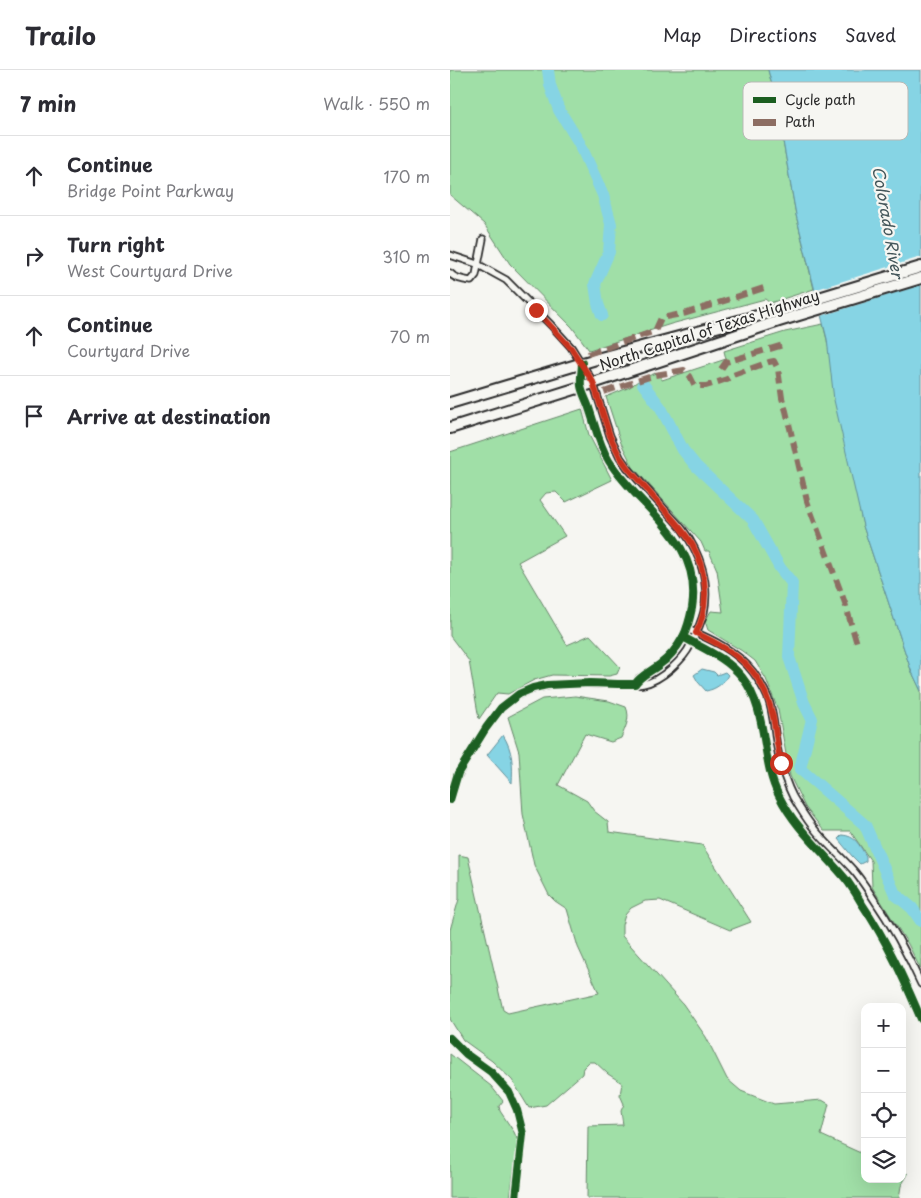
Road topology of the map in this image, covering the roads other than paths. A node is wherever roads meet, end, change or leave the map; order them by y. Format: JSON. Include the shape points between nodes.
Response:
{"nodes":[{"id":1,"x":483,"y":239,"type":"dead end"},
{"id":2,"x":450,"y":255,"type":"edge"},
{"id":3,"x":477,"y":264,"type":"junction"},
{"id":4,"x":921,"y":267,"type":"edge"},
{"id":5,"x":450,"y":273,"type":"edge"},
{"id":6,"x":921,"y":278,"type":"edge"},
{"id":7,"x":778,"y":316,"type":"junction"},
{"id":8,"x":582,"y":363,"type":"junction"},
{"id":9,"x":593,"y":382,"type":"junction"},
{"id":10,"x":581,"y":386,"type":"junction"},
{"id":11,"x":450,"y":403,"type":"edge"},
{"id":12,"x":450,"y":428,"type":"edge"},
{"id":13,"x":679,"y":526,"type":"junction"},
{"id":14,"x":671,"y":533,"type":"junction"},
{"id":15,"x":687,"y":629,"type":"junction"},
{"id":16,"x":696,"y":633,"type":"junction"},
{"id":17,"x":683,"y":637,"type":"junction"},
{"id":18,"x":692,"y":642,"type":"junction"},
{"id":19,"x":635,"y":684,"type":"junction"},
{"id":20,"x":450,"y":800,"type":"edge"},
{"id":21,"x":921,"y":984,"type":"edge"},
{"id":22,"x":921,"y":1019,"type":"edge"},
{"id":23,"x":450,"y":1038,"type":"edge"},
{"id":24,"x":516,"y":1198,"type":"edge"}],
"edges":[{"from":1,"to":3,"type":"street"},
{"from":2,"to":3,"type":"street"},
{"from":3,"to":5,"type":"street","via":[[476,275],[471,281]]},
{"from":3,"to":8,"type":"street","via":[[506,280],[561,336]]},
{"from":4,"to":7,"type":"highway","name":"North Capital of Texas Highway"},
{"from":6,"to":7,"type":"highway","name":"North Capital of Texas Highway"},
{"from":7,"to":8,"type":"highway","name":"North Capital of Texas Highway"},
{"from":7,"to":9,"type":"highway","name":"North Capital of Texas Highway"},
{"from":8,"to":9,"type":"street"},
{"from":8,"to":10,"type":"street"},
{"from":8,"to":11,"type":"highway","name":"North Capital of Texas Highway"},
{"from":9,"to":10,"type":"highway","name":"North Capital of Texas Highway"},
{"from":9,"to":13,"type":"street","via":[[620,457]]},
{"from":10,"to":12,"type":"highway","name":"North Capital of Texas Highway"},
{"from":10,"to":14,"type":"street","via":[[608,460]]},
{"from":13,"to":14,"type":"street"},
{"from":13,"to":16,"type":"street","via":[[693,545],[704,579],[704,612]]},
{"from":14,"to":15,"type":"street","via":[[692,576],[693,598]]},
{"from":15,"to":16,"type":"street"},
{"from":15,"to":17,"type":"street"},
{"from":16,"to":18,"type":"street"},
{"from":16,"to":21,"type":"street","via":[[731,651],[761,683],[773,717],[784,779],[792,796],[812,826],[855,872],[871,895],[896,932]]},
{"from":17,"to":18,"type":"street"},
{"from":17,"to":19,"type":"street","via":[[671,654]]},
{"from":18,"to":19,"type":"street","via":[[677,663],[662,676],[642,685]]},
{"from":18,"to":22,"type":"street","via":[[732,666],[752,692],[778,794],[797,826],[849,883],[876,924]]},
{"from":19,"to":20,"type":"street","via":[[547,685],[519,694],[501,708],[486,728],[458,774]]},
{"from":23,"to":24,"type":"street","via":[[491,1072],[509,1092],[518,1110],[523,1134]]}]}
